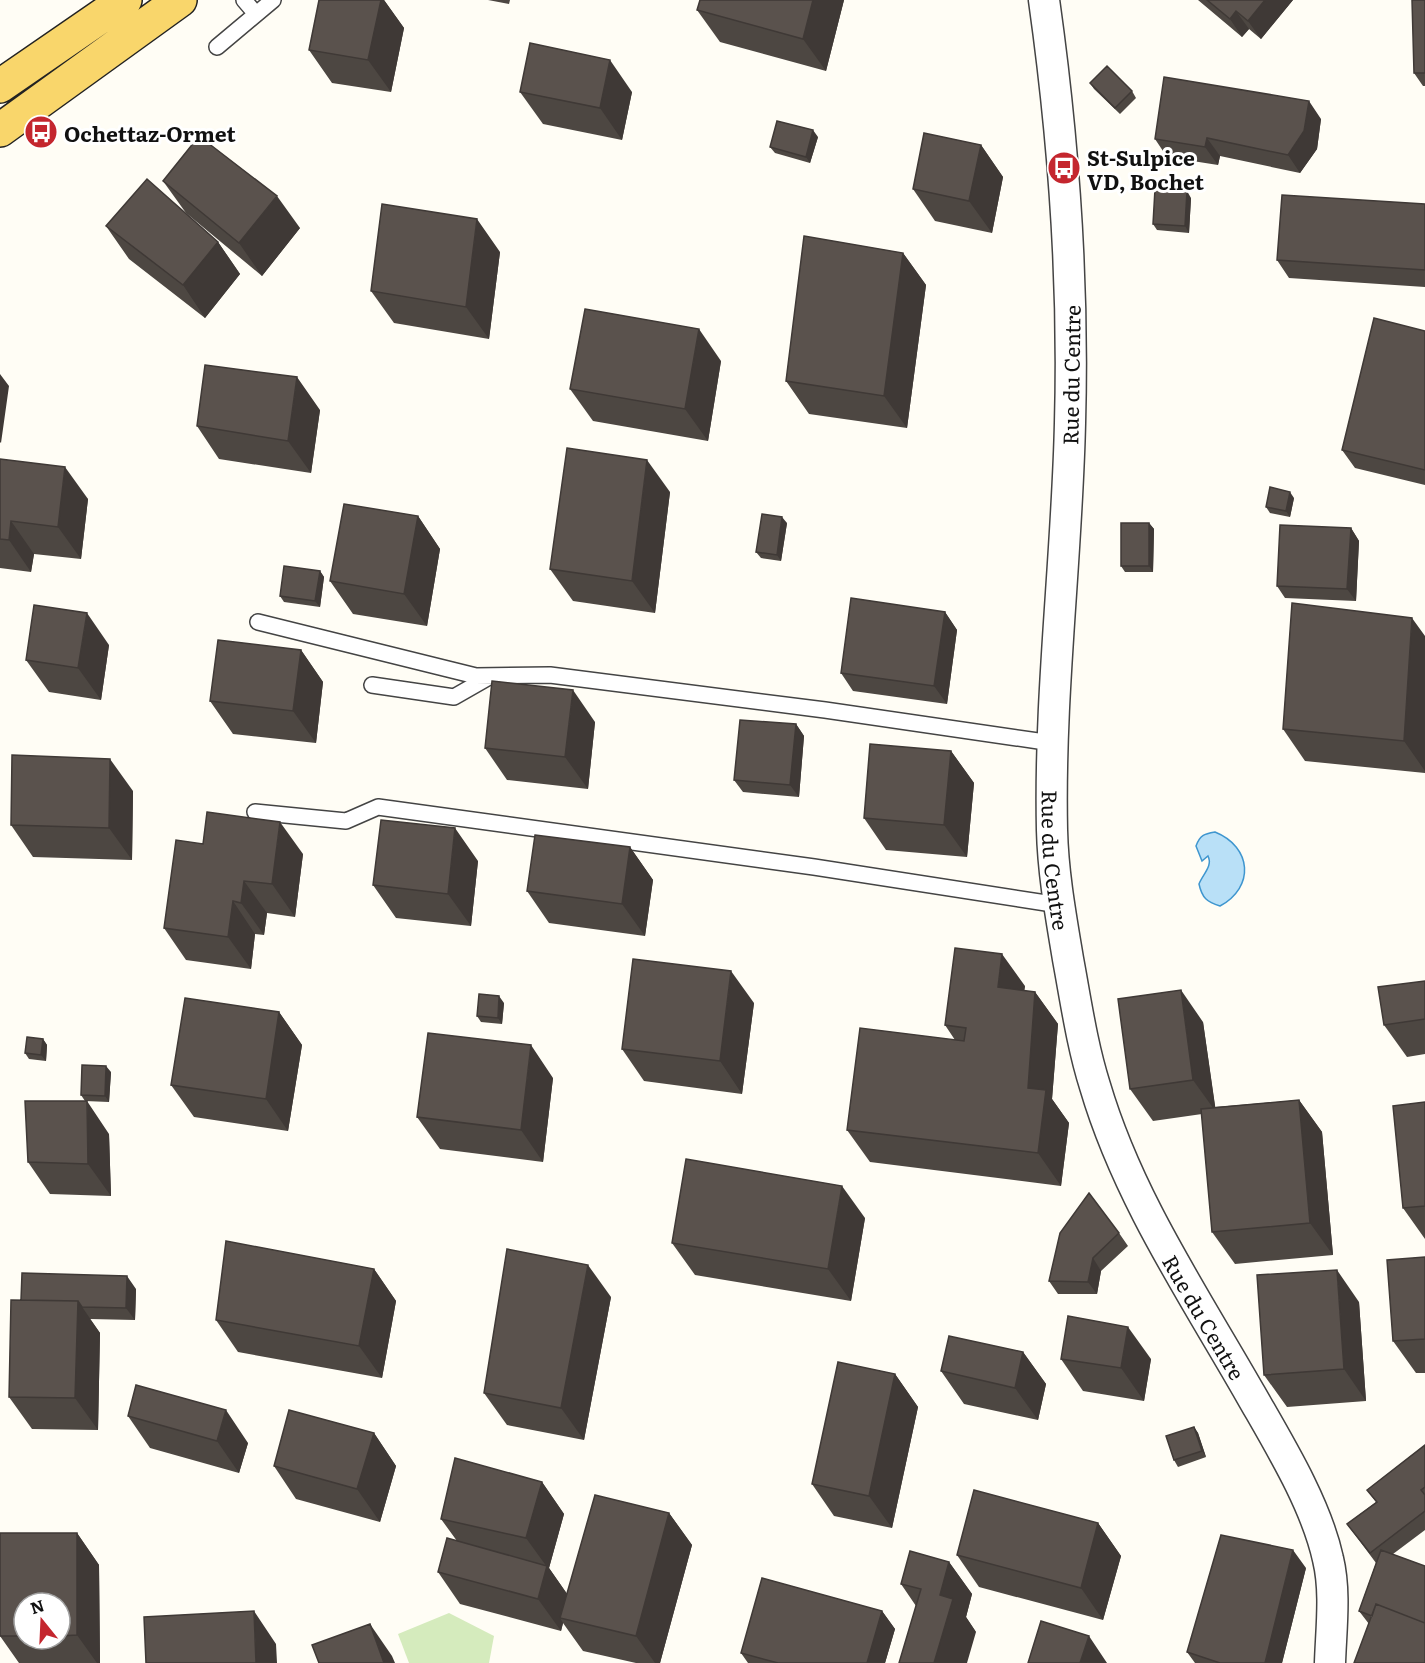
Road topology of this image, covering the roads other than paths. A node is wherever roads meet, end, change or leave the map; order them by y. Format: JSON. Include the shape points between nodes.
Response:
{"nodes":[{"id":1,"x":125,"y":0,"type":"edge"},
{"id":2,"x":180,"y":0,"type":"edge"},
{"id":3,"x":244,"y":0,"type":"edge"},
{"id":4,"x":273,"y":0,"type":"edge"},
{"id":5,"x":1044,"y":0,"type":"edge"},
{"id":6,"x":256,"y":14,"type":"junction"},
{"id":7,"x":217,"y":47,"type":"dead end"},
{"id":8,"x":0,"y":86,"type":"edge"},
{"id":9,"x":0,"y":130,"type":"edge"},
{"id":10,"x":258,"y":622,"type":"dead end"},
{"id":11,"x":491,"y":676,"type":"junction"},
{"id":12,"x":372,"y":685,"type":"dead end"},
{"id":13,"x":1052,"y":743,"type":"junction"},
{"id":14,"x":255,"y":812,"type":"dead end"},
{"id":15,"x":1059,"y":905,"type":"junction"},
{"id":16,"x":1329,"y":1663,"type":"edge"}],
"edges":[{"from":1,"to":8,"type":"main road"},
{"from":2,"to":9,"type":"main road"},
{"from":3,"to":6,"type":"lane"},
{"from":4,"to":6,"type":"lane"},
{"from":5,"to":13,"type":"street","name":"Rue du Centre","via":[[1066,182],[1071,289],[1070,427]]},
{"from":6,"to":7,"type":"lane"},
{"from":10,"to":11,"type":"lane","via":[[440,669]]},
{"from":11,"to":12,"type":"lane","via":[[454,697]]},
{"from":11,"to":13,"type":"lane","via":[[550,675]]},
{"from":13,"to":15,"type":"street","name":"Rue du Centre","via":[[1052,835]]},
{"from":14,"to":15,"type":"lane","via":[[346,821],[378,807]]},
{"from":15,"to":16,"type":"street","name":"Rue du Centre","via":[[1080,1030],[1095,1088],[1120,1156],[1157,1234],[1273,1433],[1321,1535],[1329,1563]]}]}
